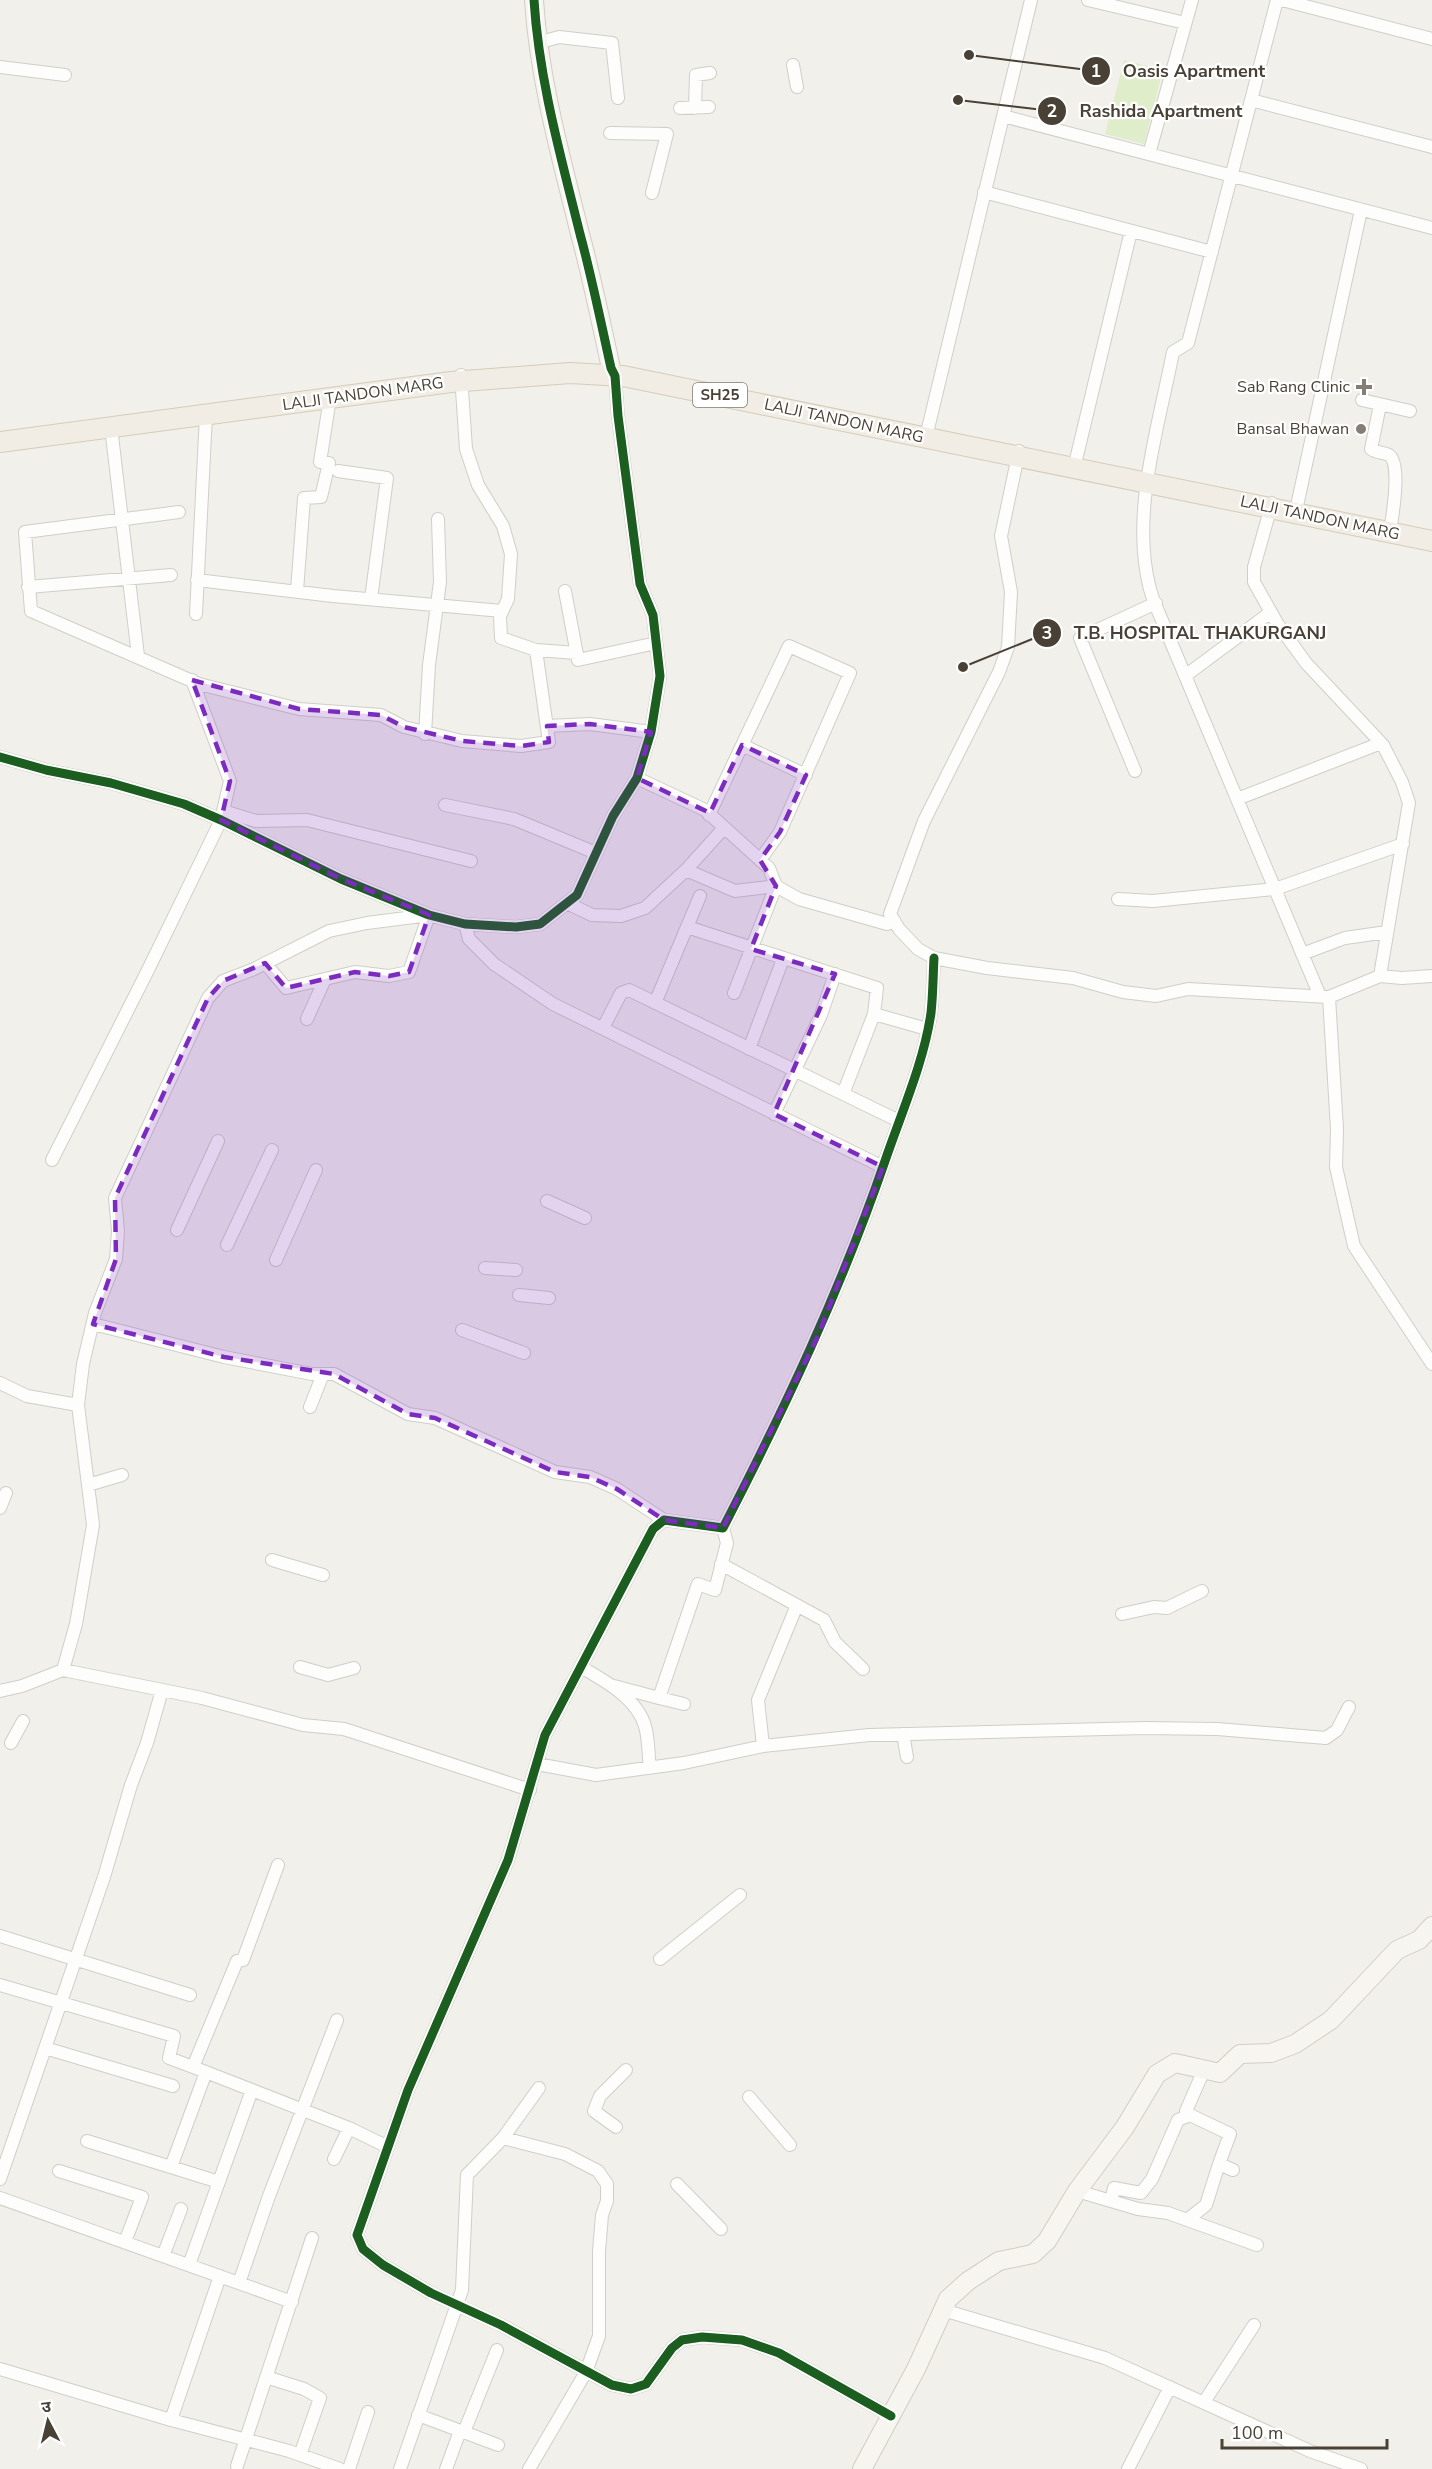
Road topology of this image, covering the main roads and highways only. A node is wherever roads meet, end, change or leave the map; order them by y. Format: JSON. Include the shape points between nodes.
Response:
{"nodes":[{"id":1,"x":462,"y":378,"type":"junction"},
{"id":2,"x":184,"y":414,"type":"junction"},
{"id":3,"x":0,"y":434,"type":"edge"},
{"id":4,"x":0,"y":442,"type":"edge"},
{"id":5,"x":1271,"y":504,"type":"junction"},
{"id":6,"x":1432,"y":533,"type":"edge"},
{"id":7,"x":1432,"y":541,"type":"edge"}],
"edges":[{"from":1,"to":2,"type":"main road","name":"LALJI TANDON MARG","number":"SH25"},
{"from":1,"to":2,"type":"main road","name":"LALJI TANDON MARG","number":"SH25","via":[[206,415]]},
{"from":1,"to":5,"type":"main road","name":"LALJI TANDON MARG","number":"SH25","via":[[613,372]]},
{"from":2,"to":3,"type":"main road","name":"LALJI TANDON MARG","number":"SH25"},
{"from":2,"to":4,"type":"main road","name":"LALJI TANDON MARG","number":"SH25"},
{"from":5,"to":6,"type":"main road","name":"LALJI TANDON MARG","number":"SH25"},
{"from":5,"to":7,"type":"main road","name":"LALJI TANDON MARG","number":"SH25"}]}
